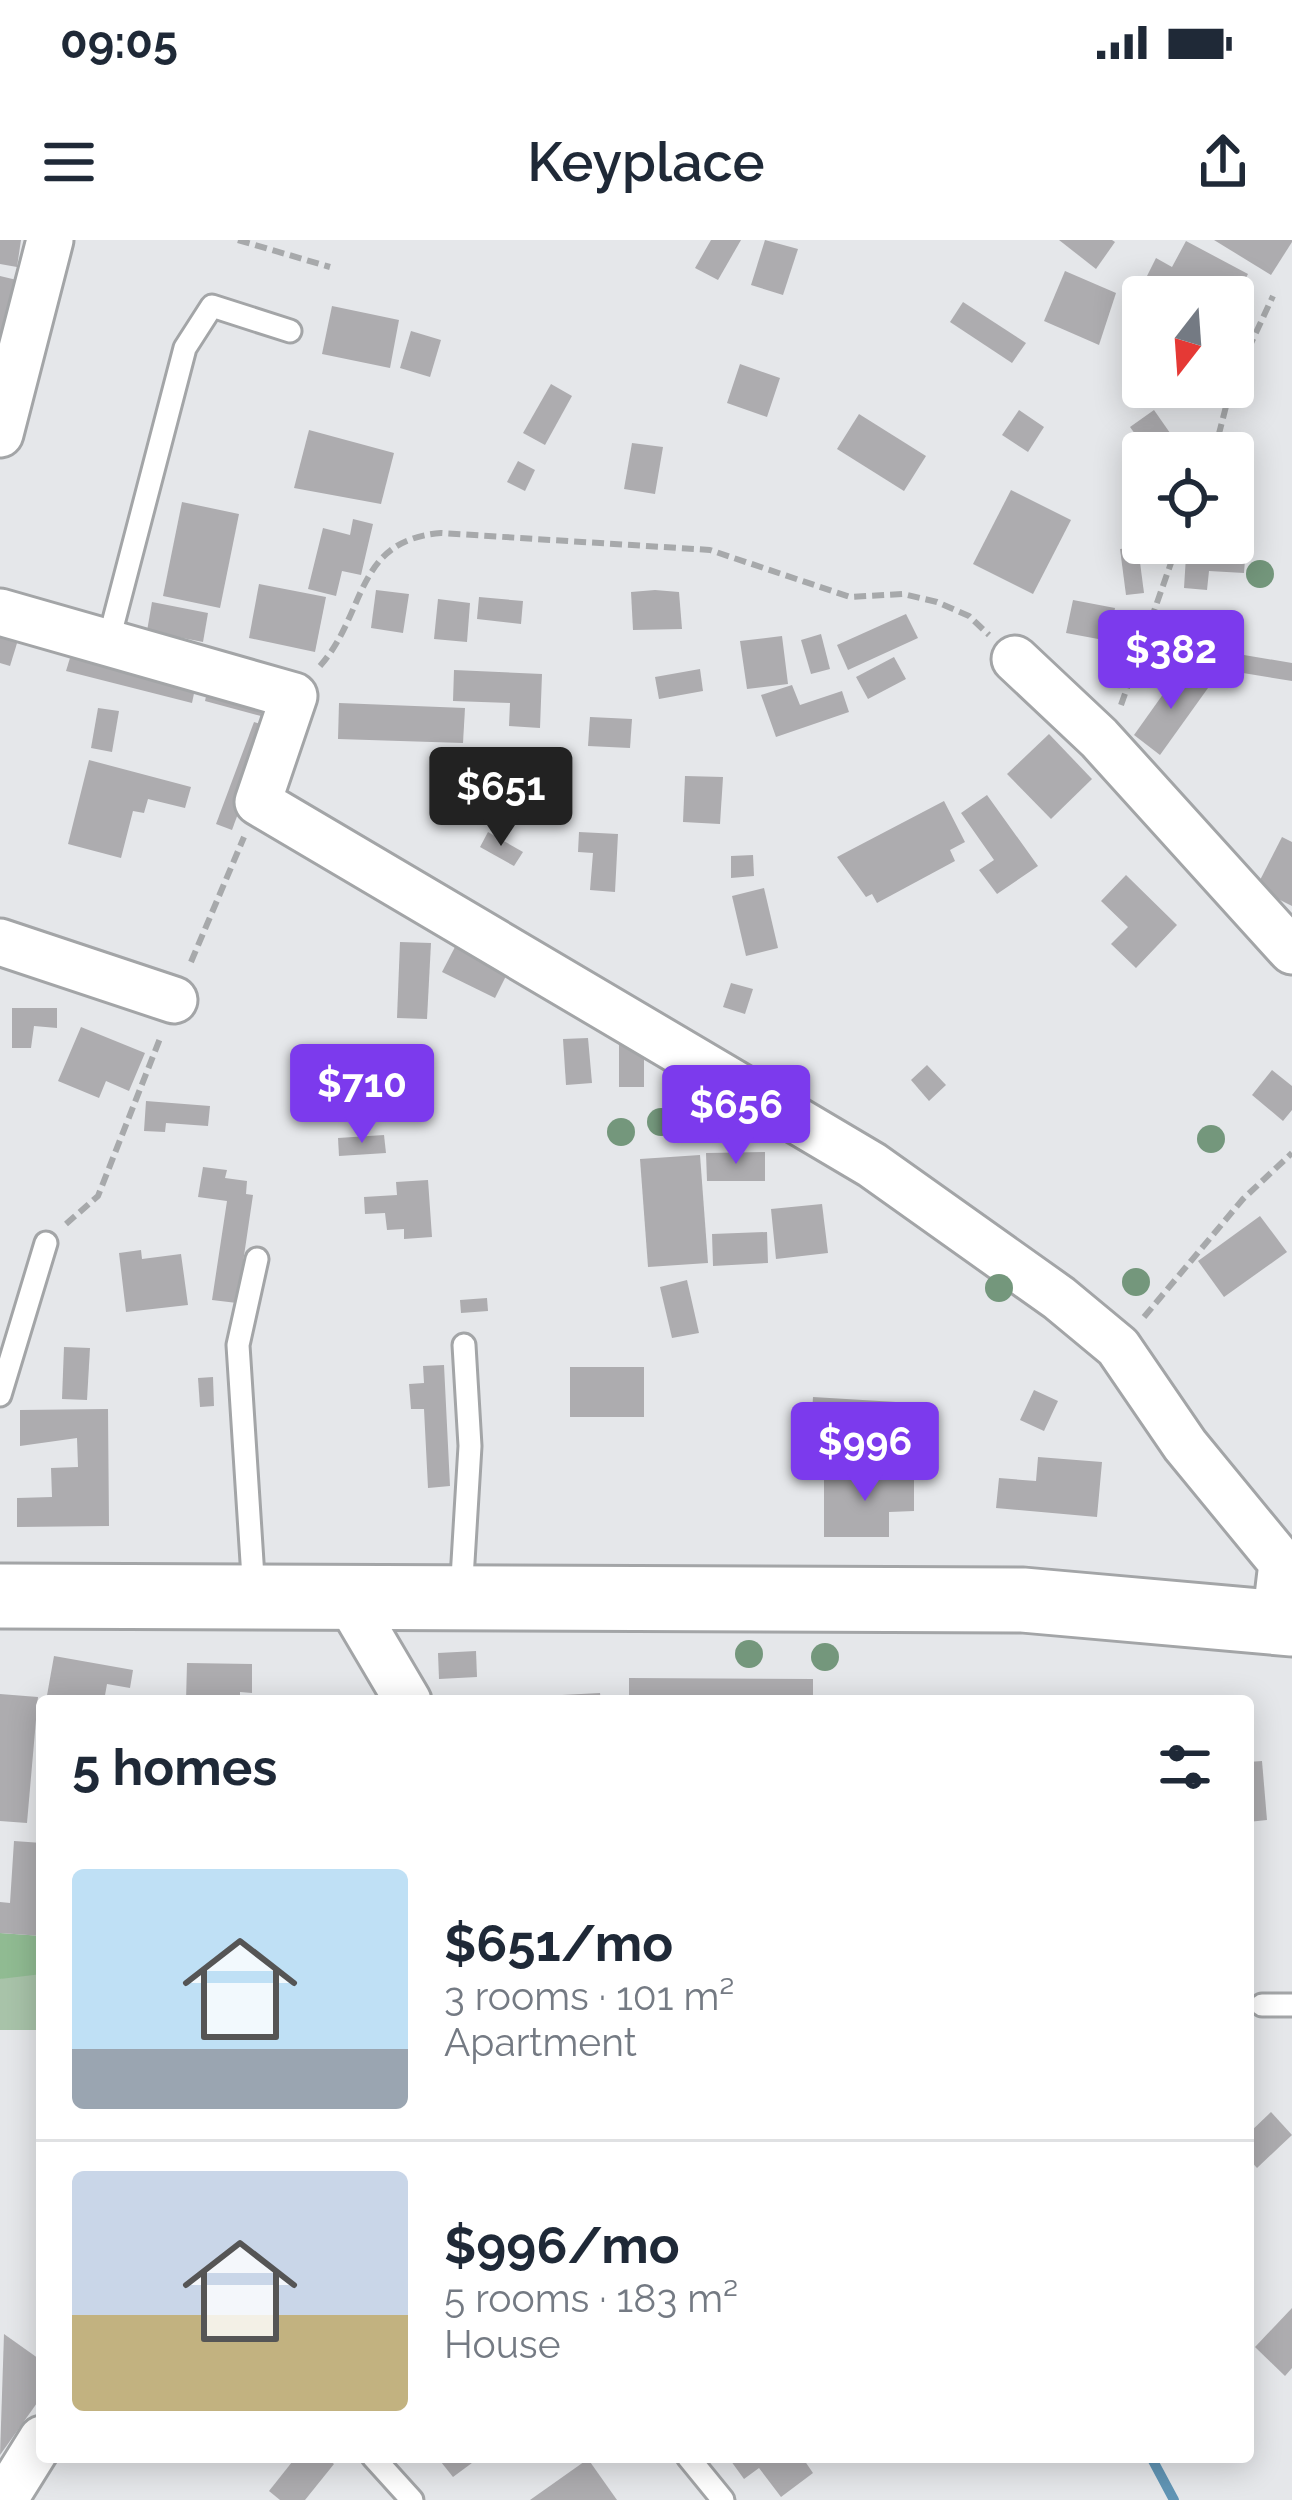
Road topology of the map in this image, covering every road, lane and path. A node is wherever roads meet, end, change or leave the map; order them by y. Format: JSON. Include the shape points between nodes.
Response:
{"nodes":[{"id":1,"x":50,"y":240,"type":"edge"},
{"id":2,"x":238,"y":240,"type":"edge"},
{"id":3,"x":330,"y":267,"type":"dead end"},
{"id":4,"x":1273,"y":296,"type":"dead end"},
{"id":5,"x":290,"y":331,"type":"dead end"},
{"id":6,"x":1254,"y":337,"type":"edge"},
{"id":7,"x":0,"y":434,"type":"edge"},
{"id":8,"x":1171,"y":564,"type":"edge"},
{"id":9,"x":0,"y":612,"type":"edge"},
{"id":10,"x":108,"y":643,"type":"junction"},
{"id":11,"x":1015,"y":659,"type":"joint"},
{"id":12,"x":294,"y":696,"type":"junction"},
{"id":13,"x":1099,"y":738,"type":"junction"},
{"id":14,"x":258,"y":802,"type":"junction"},
{"id":15,"x":0,"y":942,"type":"edge"},
{"id":16,"x":1292,"y":950,"type":"edge"},
{"id":17,"x":174,"y":1000,"type":"junction"},
{"id":18,"x":1292,"y":1153,"type":"edge"},
{"id":19,"x":46,"y":1243,"type":"joint"},
{"id":20,"x":257,"y":1259,"type":"dead end"},
{"id":21,"x":464,"y":1345,"type":"dead end"},
{"id":22,"x":1118,"y":1347,"type":"junction"},
{"id":23,"x":0,"y":1395,"type":"edge"},
{"id":24,"x":0,"y":1596,"type":"edge"},
{"id":25,"x":254,"y":1600,"type":"junction"},
{"id":26,"x":349,"y":1601,"type":"junction"},
{"id":27,"x":461,"y":1601,"type":"junction"},
{"id":28,"x":1283,"y":1623,"type":"edge"},
{"id":29,"x":404,"y":1695,"type":"edge"},
{"id":30,"x":1262,"y":2005,"type":"dead end"},
{"id":31,"x":1292,"y":2005,"type":"edge"},
{"id":32,"x":36,"y":2451,"type":"edge"},
{"id":33,"x":379,"y":2463,"type":"edge"},
{"id":34,"x":693,"y":2463,"type":"edge"},
{"id":35,"x":16,"y":2495,"type":"edge"},
{"id":36,"x":412,"y":2500,"type":"edge"},
{"id":37,"x":723,"y":2500,"type":"edge"}],
"edges":[{"from":1,"to":7,"type":"street"},
{"from":2,"to":3,"type":"path"},
{"from":4,"to":6,"type":"path"},
{"from":5,"to":10,"type":"lane","via":[[212,306],[185,348]]},
{"from":8,"to":13,"type":"path","via":[[1130,692]]},
{"from":9,"to":10,"type":"street"},
{"from":10,"to":12,"type":"street"},
{"from":11,"to":12,"type":"path","via":[[969,616],[938,602],[903,594],[850,597],[710,550],[441,533],[415,536],[376,560],[338,646]]},
{"from":11,"to":13,"type":"street"},
{"from":12,"to":14,"type":"street"},
{"from":13,"to":16,"type":"street"},
{"from":14,"to":17,"type":"path"},
{"from":14,"to":22,"type":"street","via":[[872,1166]]},
{"from":15,"to":17,"type":"street"},
{"from":17,"to":19,"type":"path","via":[[98,1196]]},
{"from":18,"to":22,"type":"path"},
{"from":19,"to":23,"type":"lane"},
{"from":20,"to":25,"type":"lane","via":[[238,1345]]},
{"from":21,"to":27,"type":"lane","via":[[470,1446]]},
{"from":22,"to":28,"type":"street","via":[[1282,1563]]},
{"from":24,"to":25,"type":"main road"},
{"from":25,"to":26,"type":"main road"},
{"from":26,"to":27,"type":"main road"},
{"from":26,"to":29,"type":"street"},
{"from":27,"to":28,"type":"main road","via":[[1023,1600]]},
{"from":30,"to":31,"type":"lane"},
{"from":32,"to":35,"type":"street"},
{"from":33,"to":36,"type":"lane"},
{"from":34,"to":37,"type":"lane"}]}
